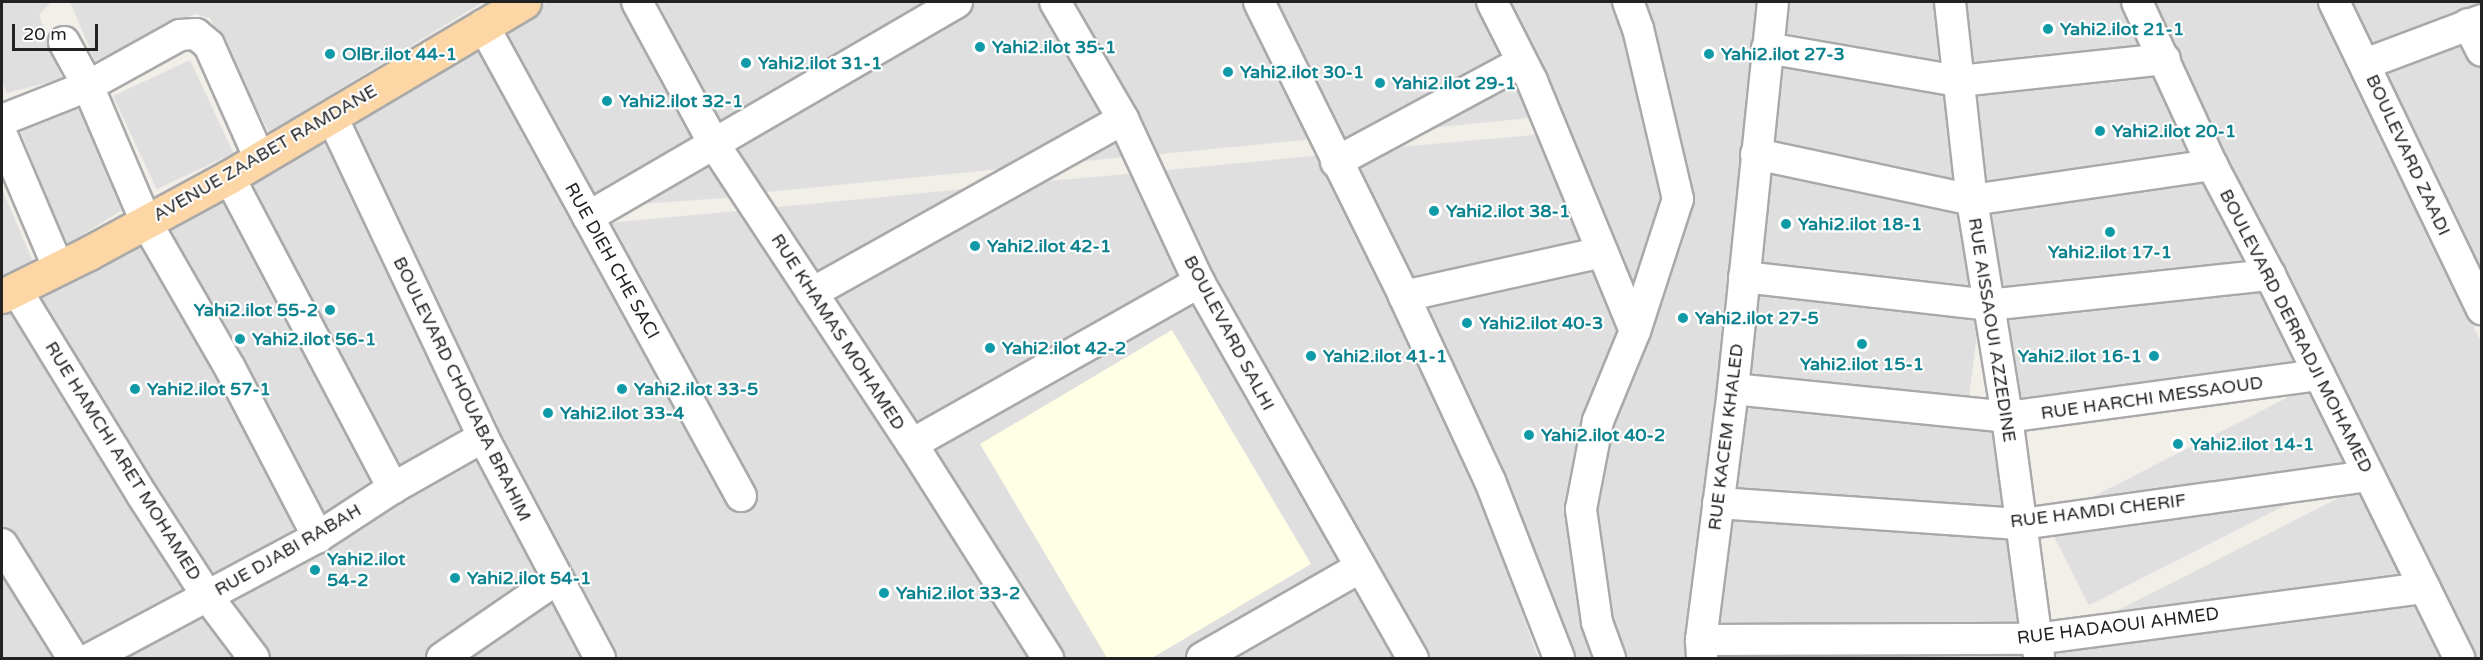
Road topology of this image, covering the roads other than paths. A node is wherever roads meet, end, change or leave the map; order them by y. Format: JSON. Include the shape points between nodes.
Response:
{"nodes":[{"id":1,"x":524,"y":2,"type":"edge"},
{"id":2,"x":637,"y":2,"type":"edge"},
{"id":3,"x":957,"y":2,"type":"edge"},
{"id":4,"x":1056,"y":2,"type":"edge"},
{"id":5,"x":1259,"y":2,"type":"edge"},
{"id":6,"x":1492,"y":2,"type":"edge"},
{"id":7,"x":1628,"y":2,"type":"edge"},
{"id":8,"x":1773,"y":2,"type":"edge"},
{"id":9,"x":1950,"y":2,"type":"edge"},
{"id":10,"x":2138,"y":2,"type":"edge"},
{"id":11,"x":2334,"y":2,"type":"edge"},
{"id":12,"x":2475,"y":22,"type":"edge"},
{"id":13,"x":483,"y":25,"type":"junction"},
{"id":14,"x":64,"y":42,"type":"dead end"},
{"id":15,"x":1767,"y":48,"type":"junction"},
{"id":16,"x":2481,"y":51,"type":"edge"},
{"id":17,"x":2164,"y":59,"type":"junction"},
{"id":18,"x":1522,"y":62,"type":"junction"},
{"id":19,"x":2365,"y":64,"type":"junction"},
{"id":20,"x":1959,"y":81,"type":"junction"},
{"id":21,"x":88,"y":86,"type":"junction"},
{"id":22,"x":332,"y":117,"type":"junction"},
{"id":23,"x":1123,"y":118,"type":"junction"},
{"id":24,"x":2,"y":120,"type":"edge"},
{"id":25,"x":2,"y":135,"type":"edge"},
{"id":26,"x":714,"y":144,"type":"junction"},
{"id":27,"x":1756,"y":154,"type":"junction"},
{"id":28,"x":259,"y":157,"type":"junction"},
{"id":29,"x":1336,"y":162,"type":"junction"},
{"id":30,"x":2212,"y":165,"type":"junction"},
{"id":31,"x":229,"y":177,"type":"junction"},
{"id":32,"x":1972,"y":200,"type":"junction"},
{"id":33,"x":588,"y":217,"type":"junction"},
{"id":34,"x":147,"y":222,"type":"junction"},
{"id":35,"x":1602,"y":252,"type":"junction"},
{"id":36,"x":59,"y":269,"type":"junction"},
{"id":37,"x":2270,"y":275,"type":"junction"},
{"id":38,"x":1744,"y":277,"type":"junction"},
{"id":39,"x":1199,"y":282,"type":"junction"},
{"id":40,"x":812,"y":293,"type":"junction"},
{"id":41,"x":9,"y":294,"type":"edge"},
{"id":42,"x":1404,"y":296,"type":"junction"},
{"id":43,"x":1988,"y":305,"type":"junction"},
{"id":44,"x":2481,"y":309,"type":"edge"},
{"id":45,"x":1635,"y":331,"type":"junction"},
{"id":46,"x":2319,"y":375,"type":"junction"},
{"id":47,"x":1733,"y":389,"type":"junction"},
{"id":48,"x":2007,"y":417,"type":"junction"},
{"id":49,"x":483,"y":437,"type":"junction"},
{"id":50,"x":912,"y":444,"type":"junction"},
{"id":51,"x":2369,"y":476,"type":"junction"},
{"id":52,"x":393,"y":488,"type":"junction"},
{"id":53,"x":741,"y":496,"type":"dead end"},
{"id":54,"x":1718,"y":503,"type":"junction"},
{"id":55,"x":2022,"y":524,"type":"junction"},
{"id":56,"x":318,"y":537,"type":"junction"},
{"id":57,"x":2,"y":544,"type":"edge"},
{"id":58,"x":1359,"y":568,"type":"junction"},
{"id":59,"x":557,"y":579,"type":"junction"},
{"id":60,"x":2425,"y":588,"type":"junction"},
{"id":61,"x":208,"y":597,"type":"junction"},
{"id":62,"x":1702,"y":649,"type":"edge"},
{"id":63,"x":2038,"y":649,"type":"edge"},
{"id":64,"x":73,"y":658,"type":"edge"},
{"id":65,"x":91,"y":658,"type":"edge"},
{"id":66,"x":254,"y":658,"type":"edge"},
{"id":67,"x":442,"y":658,"type":"edge"},
{"id":68,"x":600,"y":658,"type":"edge"},
{"id":69,"x":1048,"y":658,"type":"edge"},
{"id":70,"x":1202,"y":658,"type":"edge"},
{"id":71,"x":1413,"y":658,"type":"edge"},
{"id":72,"x":1559,"y":658,"type":"edge"},
{"id":73,"x":1610,"y":658,"type":"edge"},
{"id":74,"x":2459,"y":658,"type":"edge"}],
"edges":[{"from":1,"to":13,"type":"main road","name":"AVENUE ZAABET RAMDANE"},
{"from":2,"to":26,"type":"street","name":"RUE KHAMAS MOHAMED"},
{"from":3,"to":26,"type":"street"},
{"from":4,"to":23,"type":"street","name":"BOULEVARD SALHI"},
{"from":5,"to":29,"type":"street"},
{"from":6,"to":18,"type":"street"},
{"from":7,"to":45,"type":"street","via":[[1638,29],[1678,199]]},
{"from":8,"to":15,"type":"street","name":"RUE KACEM KHALED"},
{"from":9,"to":20,"type":"street","name":"RUE AISSAOUI AZZEDINE"},
{"from":10,"to":17,"type":"street","name":"BOULEVARD DERRADJI MOHAMED"},
{"from":11,"to":19,"type":"street","name":"BOULEVARD ZAADI"},
{"from":12,"to":16,"type":"street"},
{"from":12,"to":19,"type":"street"},
{"from":13,"to":22,"type":"main road","name":"AVENUE ZAABET RAMDANE"},
{"from":13,"to":33,"type":"street","name":"RUE DIEH CHE SACI"},
{"from":14,"to":21,"type":"street"},
{"from":15,"to":20,"type":"street"},
{"from":15,"to":27,"type":"street","name":"RUE KACEM KHALED"},
{"from":17,"to":20,"type":"street"},
{"from":17,"to":30,"type":"street","name":"BOULEVARD DERRADJI MOHAMED"},
{"from":18,"to":29,"type":"street"},
{"from":18,"to":35,"type":"street"},
{"from":19,"to":44,"type":"street","name":"BOULEVARD ZAADI"},
{"from":20,"to":32,"type":"street","name":"RUE AISSAOUI AZZEDINE"},
{"from":21,"to":24,"type":"street"},
{"from":21,"to":28,"type":"street","via":[[180,35],[196,34],[209,45]]},
{"from":21,"to":34,"type":"street"},
{"from":22,"to":28,"type":"main road","name":"AVENUE ZAABET RAMDANE"},
{"from":22,"to":49,"type":"street","name":"BOULEVARD CHOUABA BRAHIM"},
{"from":23,"to":39,"type":"street","name":"BOULEVARD SALHI"},
{"from":23,"to":40,"type":"street"},
{"from":25,"to":36,"type":"street"},
{"from":26,"to":33,"type":"street"},
{"from":26,"to":40,"type":"street","name":"RUE KHAMAS MOHAMED"},
{"from":27,"to":32,"type":"street"},
{"from":27,"to":38,"type":"street","name":"RUE KACEM KHALED"},
{"from":28,"to":31,"type":"main road","name":"AVENUE ZAABET RAMDANE"},
{"from":29,"to":42,"type":"street"},
{"from":30,"to":32,"type":"street"},
{"from":30,"to":37,"type":"street","name":"BOULEVARD DERRADJI MOHAMED"},
{"from":31,"to":34,"type":"main road","name":"AVENUE ZAABET RAMDANE"},
{"from":31,"to":52,"type":"street"},
{"from":32,"to":43,"type":"street","name":"RUE AISSAOUI AZZEDINE"},
{"from":33,"to":53,"type":"street","name":"RUE DIEH CHE SACI"},
{"from":34,"to":36,"type":"main road","name":"AVENUE ZAABET RAMDANE"},
{"from":34,"to":56,"type":"street","via":[[230,368]]},
{"from":35,"to":42,"type":"street"},
{"from":35,"to":45,"type":"street"},
{"from":36,"to":41,"type":"main road","name":"AVENUE ZAABET RAMDANE"},
{"from":37,"to":43,"type":"street"},
{"from":37,"to":46,"type":"street","name":"BOULEVARD DERRADJI MOHAMED"},
{"from":38,"to":43,"type":"street"},
{"from":38,"to":47,"type":"street","name":"RUE KACEM KHALED"},
{"from":39,"to":50,"type":"street"},
{"from":39,"to":58,"type":"street","name":"BOULEVARD SALHI"},
{"from":40,"to":50,"type":"street","name":"RUE KHAMAS MOHAMED"},
{"from":41,"to":61,"type":"street","name":"RUE HAMCHI ARET MOHAMED"},
{"from":42,"to":72,"type":"street","via":[[1490,481]]},
{"from":43,"to":48,"type":"street","name":"RUE AISSAOUI AZZEDINE"},
{"from":45,"to":73,"type":"street","via":[[1598,421],[1581,509],[1597,622]]},
{"from":46,"to":48,"type":"street","name":"RUE HARCHI MESSAOUD"},
{"from":46,"to":51,"type":"street","name":"BOULEVARD DERRADJI MOHAMED"},
{"from":47,"to":48,"type":"street","name":"RUE HARCHI MESSAOUD"},
{"from":47,"to":54,"type":"street","name":"RUE KACEM KHALED"},
{"from":48,"to":55,"type":"street","name":"RUE AISSAOUI AZZEDINE"},
{"from":49,"to":52,"type":"street","name":"RUE DJABI RABAH"},
{"from":49,"to":59,"type":"street","name":"BOULEVARD CHOUABA BRAHIM"},
{"from":50,"to":69,"type":"street","name":"RUE KHAMAS MOHAMED"},
{"from":51,"to":55,"type":"street","name":"RUE HAMDI CHERIF"},
{"from":51,"to":60,"type":"street","name":"BOULEVARD DERRADJI MOHAMED"},
{"from":52,"to":56,"type":"street","name":"RUE DJABI RABAH"},
{"from":54,"to":55,"type":"street","name":"RUE HAMDI CHERIF"},
{"from":54,"to":62,"type":"street","name":"RUE KACEM KHALED"},
{"from":55,"to":63,"type":"street","name":"RUE AISSAOUI AZZEDINE"},
{"from":56,"to":61,"type":"street","name":"RUE DJABI RABAH"},
{"from":57,"to":64,"type":"street"},
{"from":58,"to":70,"type":"street"},
{"from":58,"to":71,"type":"street","name":"BOULEVARD SALHI"},
{"from":59,"to":67,"type":"street"},
{"from":59,"to":68,"type":"street","name":"BOULEVARD CHOUABA BRAHIM"},
{"from":60,"to":63,"type":"street","name":"RUE HADAOUI AHMED"},
{"from":60,"to":74,"type":"street","name":"BOULEVARD DERRADJI MOHAMED"},
{"from":61,"to":65,"type":"street","name":"RUE DJABI RABAH"},
{"from":61,"to":66,"type":"street","name":"RUE HAMCHI ARET MOHAMED"},
{"from":62,"to":63,"type":"street","name":"RUE HADAOUI AHMED"}]}
